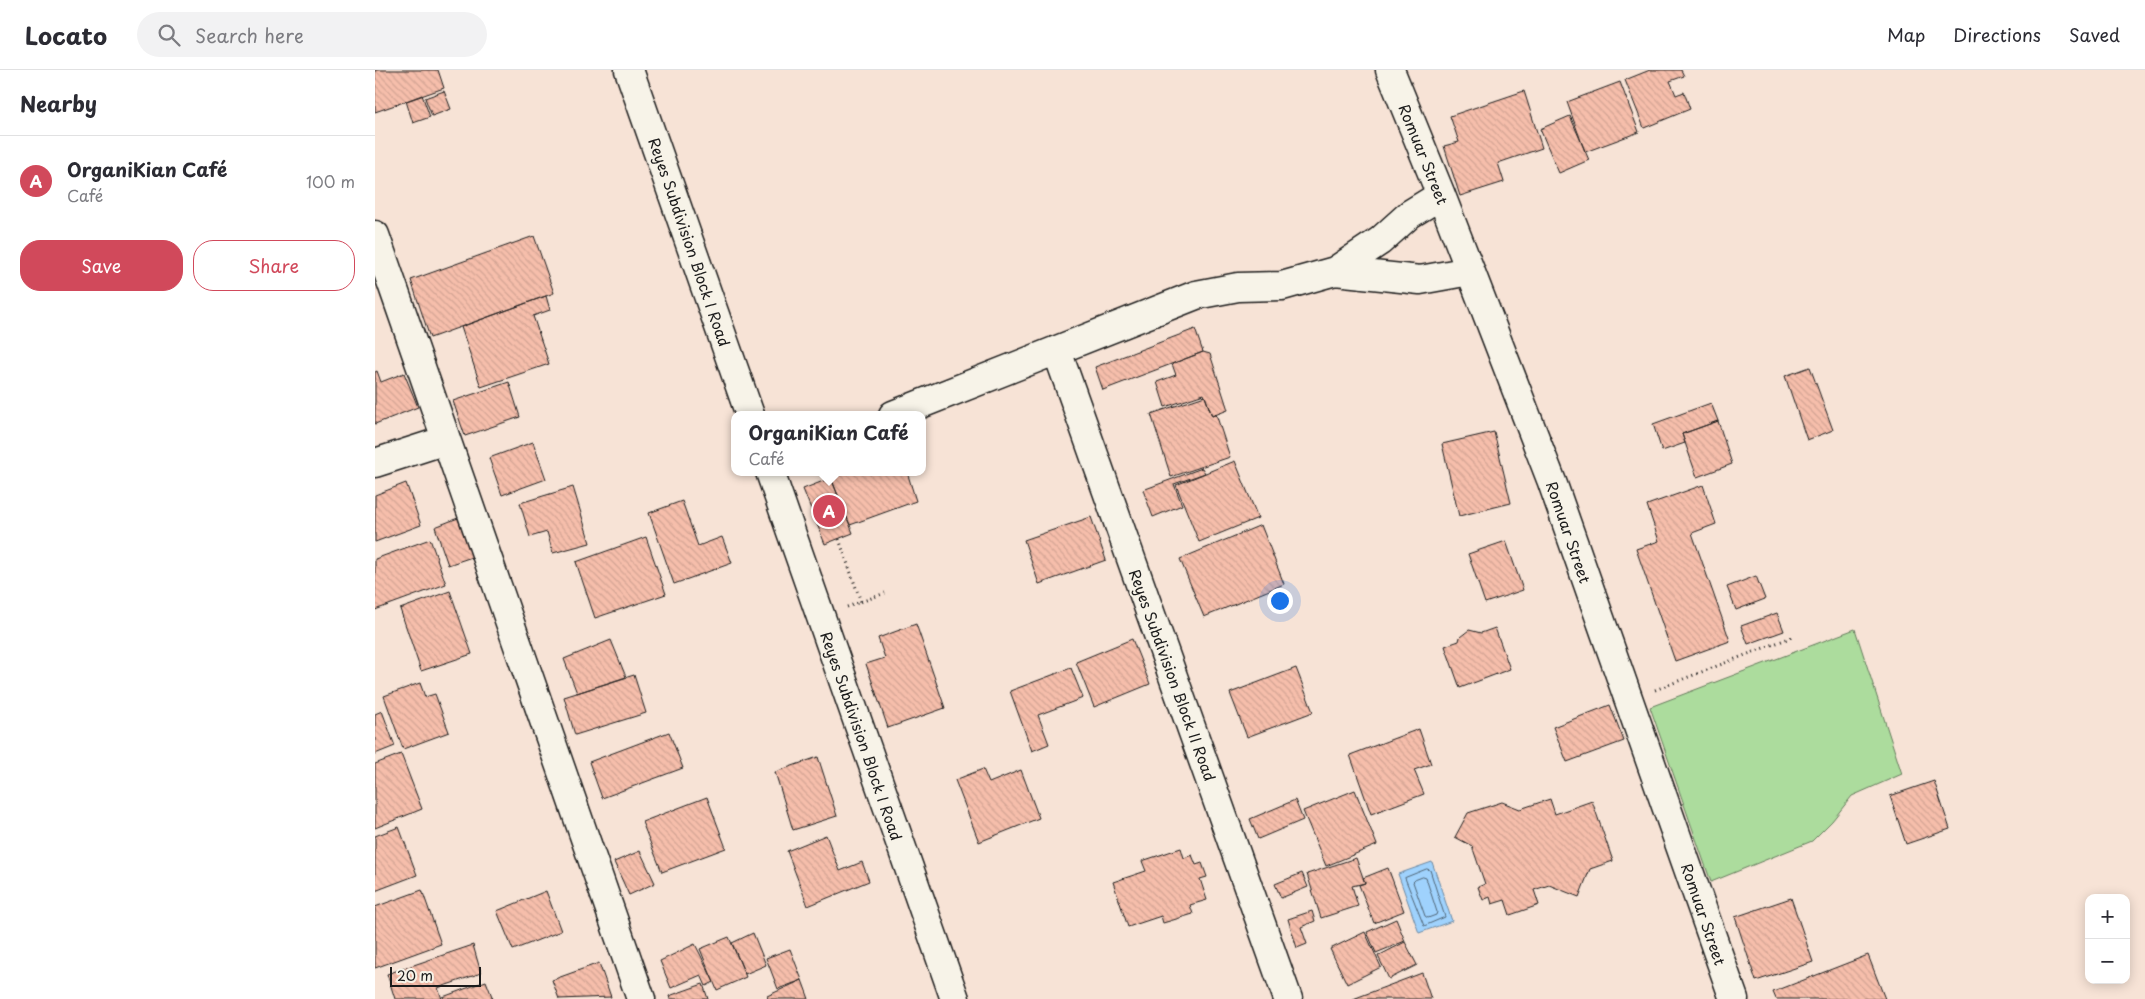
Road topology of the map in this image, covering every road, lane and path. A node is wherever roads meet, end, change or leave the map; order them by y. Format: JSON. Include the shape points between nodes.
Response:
{"nodes":[{"id":1,"x":629,"y":70,"type":"edge"},
{"id":2,"x":1390,"y":70,"type":"edge"},
{"id":3,"x":1441,"y":196,"type":"junction"},
{"id":4,"x":375,"y":235,"type":"edge"},
{"id":5,"x":1335,"y":271,"type":"junction"},
{"id":6,"x":1470,"y":271,"type":"junction"},
{"id":7,"x":1057,"y":351,"type":"junction"},
{"id":8,"x":749,"y":411,"type":"edge"},
{"id":9,"x":903,"y":411,"type":"edge"},
{"id":10,"x":447,"y":440,"type":"junction"},
{"id":11,"x":375,"y":462,"type":"edge"},
{"id":12,"x":771,"y":476,"type":"edge"},
{"id":13,"x":839,"y":539,"type":"dead end"},
{"id":14,"x":885,"y":592,"type":"dead end"},
{"id":15,"x":861,"y":602,"type":"junction"},
{"id":16,"x":821,"y":618,"type":"junction"},
{"id":17,"x":1792,"y":637,"type":"dead end"},
{"id":18,"x":1629,"y":700,"type":"junction"},
{"id":19,"x":641,"y":999,"type":"edge"},
{"id":20,"x":955,"y":999,"type":"edge"},
{"id":21,"x":1288,"y":999,"type":"edge"},
{"id":22,"x":1734,"y":999,"type":"edge"}],
"edges":[{"from":1,"to":8,"type":"street","name":"Reyes Subdivision Block I Road"},
{"from":2,"to":3,"type":"street","name":"Romuar Street"},
{"from":3,"to":5,"type":"street","via":[[1410,214],[1380,241]]},
{"from":3,"to":6,"type":"street","name":"Romuar Street"},
{"from":4,"to":10,"type":"street"},
{"from":5,"to":6,"type":"street","via":[[1420,280]]},
{"from":5,"to":7,"type":"street","via":[[1282,286],[1238,287],[1196,295]]},
{"from":6,"to":18,"type":"street","name":"Romuar Street","via":[[1552,482]]},
{"from":7,"to":9,"type":"street"},
{"from":7,"to":21,"type":"street","name":"Reyes Subdivision Block II Road"},
{"from":10,"to":11,"type":"street"},
{"from":10,"to":19,"type":"street"},
{"from":12,"to":16,"type":"street","name":"Reyes Subdivision Block I Road"},
{"from":13,"to":15,"type":"path"},
{"from":14,"to":15,"type":"path"},
{"from":15,"to":16,"type":"path"},
{"from":16,"to":20,"type":"street","name":"Reyes Subdivision Block I Road"},
{"from":17,"to":18,"type":"path"},
{"from":18,"to":22,"type":"street","name":"Romuar Street"}]}
